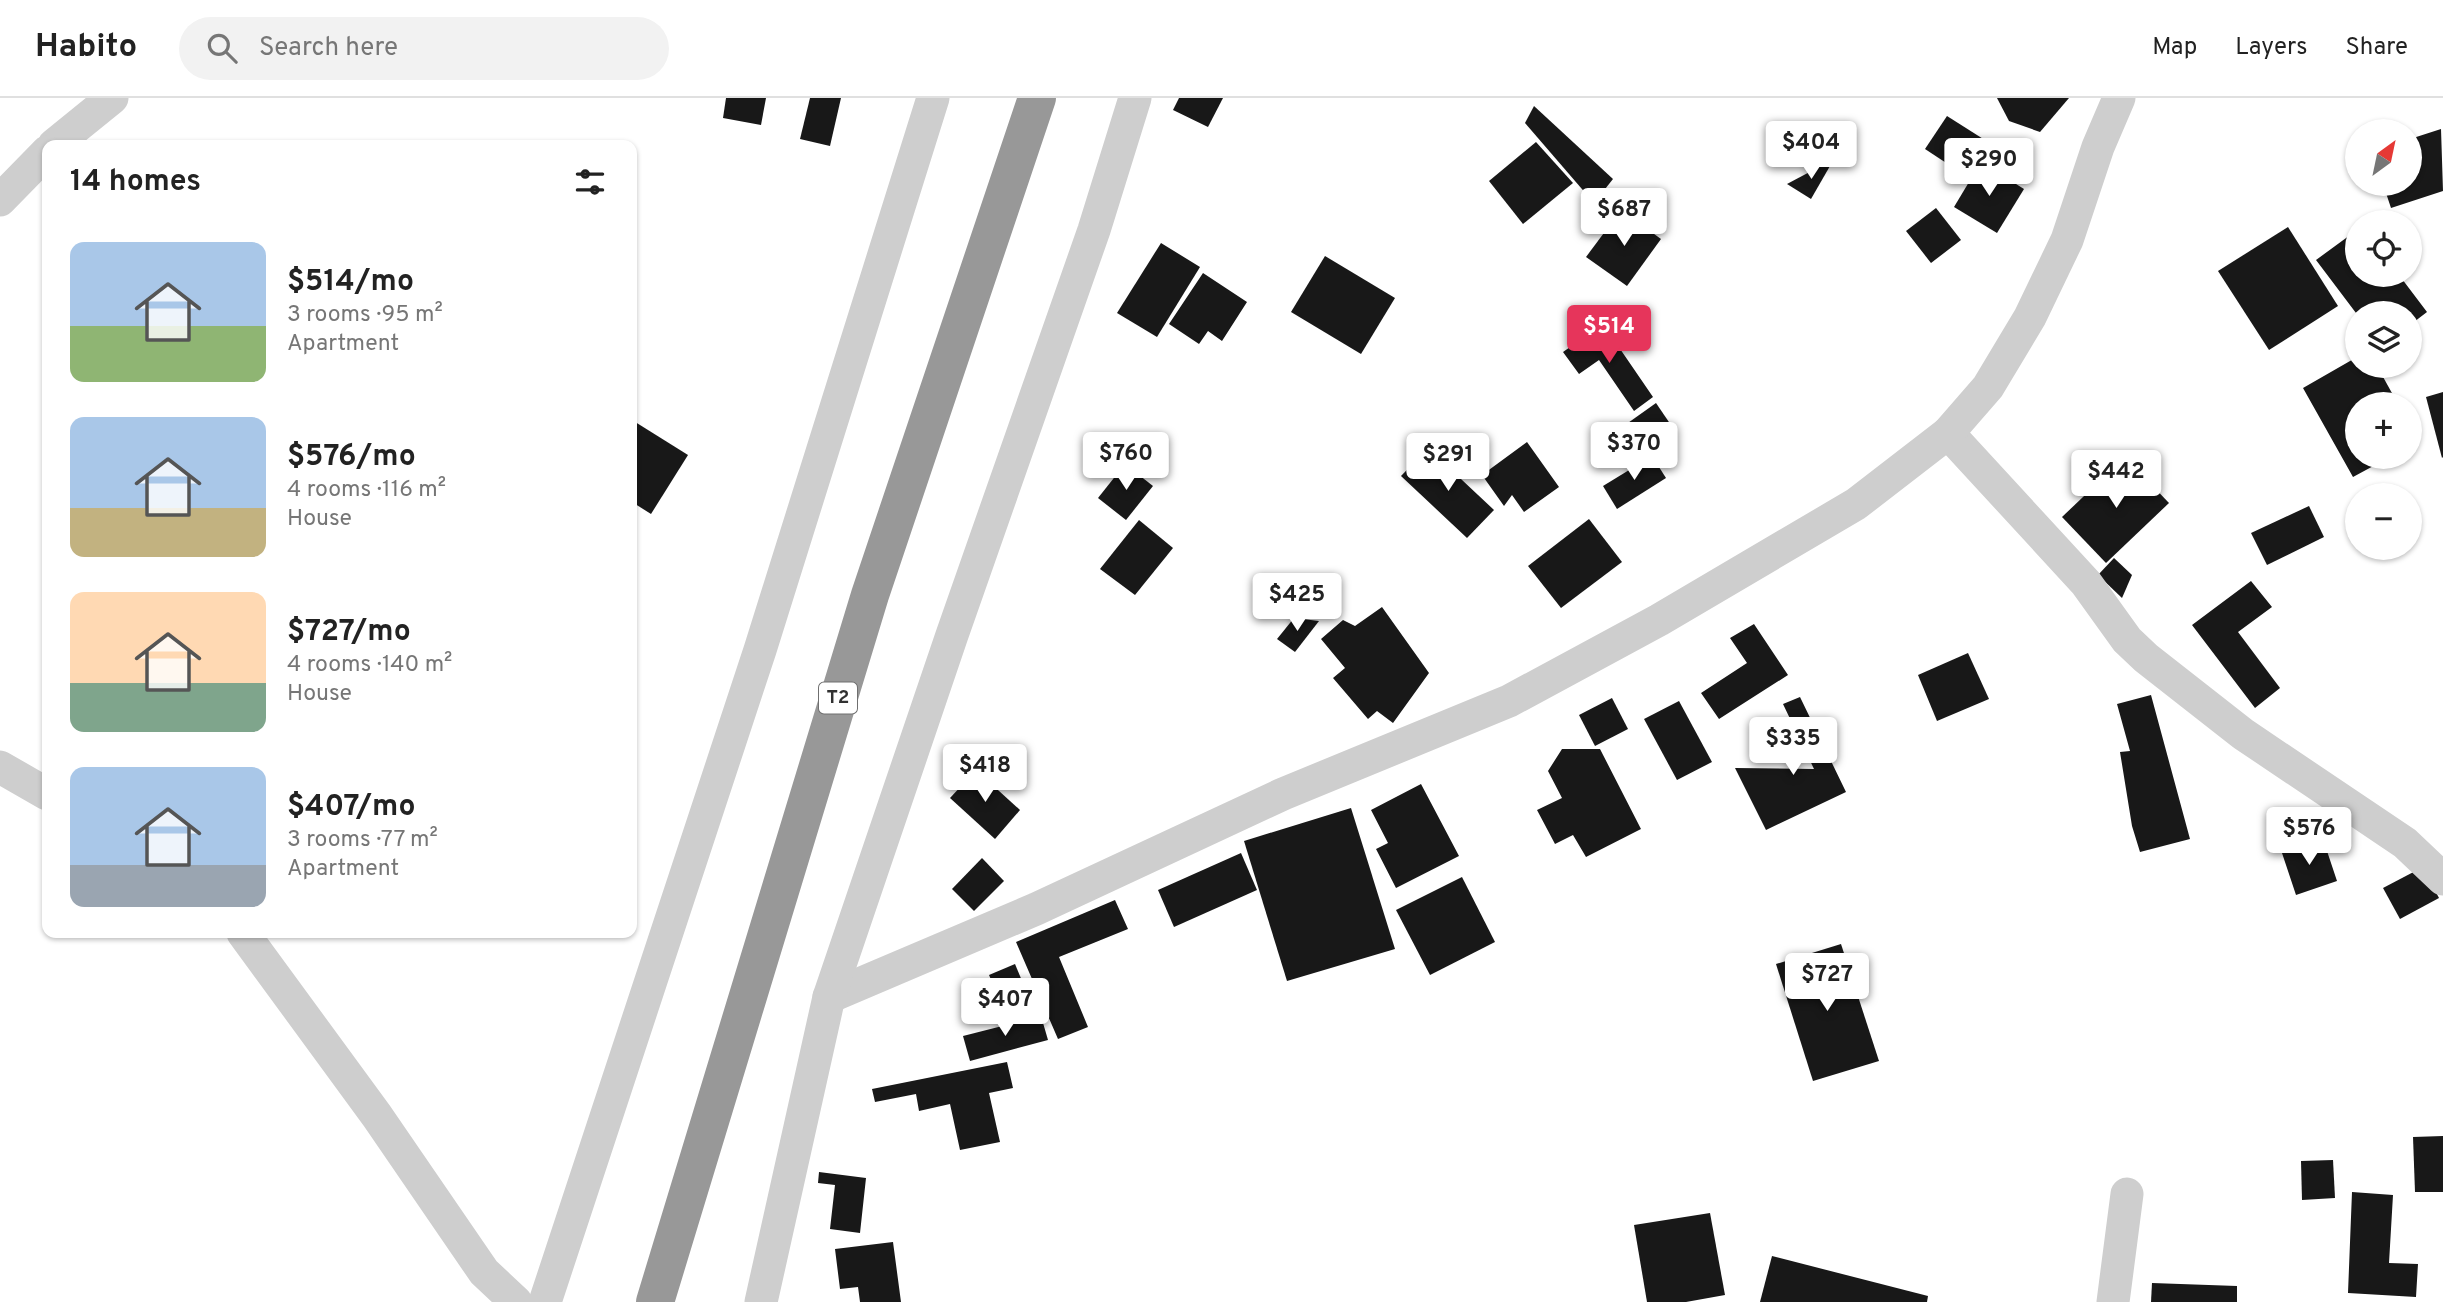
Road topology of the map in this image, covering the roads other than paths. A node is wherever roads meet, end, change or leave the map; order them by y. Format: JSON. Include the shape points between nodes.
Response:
{"nodes":[{"id":1,"x":112,"y":98,"type":"edge"},
{"id":2,"x":933,"y":98,"type":"edge"},
{"id":3,"x":1037,"y":98,"type":"edge"},
{"id":4,"x":1135,"y":98,"type":"edge"},
{"id":5,"x":2119,"y":98,"type":"edge"},
{"id":6,"x":60,"y":140,"type":"edge"},
{"id":7,"x":42,"y":157,"type":"edge"},
{"id":8,"x":0,"y":200,"type":"edge"},
{"id":9,"x":1948,"y":433,"type":"junction"},
{"id":10,"x":0,"y":767,"type":"edge"},
{"id":11,"x":42,"y":791,"type":"edge"},
{"id":12,"x":2443,"y":879,"type":"edge"},
{"id":13,"x":247,"y":938,"type":"edge"},
{"id":14,"x":830,"y":997,"type":"junction"},
{"id":15,"x":2127,"y":1194,"type":"dead end"},
{"id":16,"x":516,"y":1302,"type":"edge"},
{"id":17,"x":545,"y":1302,"type":"edge"},
{"id":18,"x":655,"y":1302,"type":"edge"},
{"id":19,"x":761,"y":1302,"type":"edge"},
{"id":20,"x":2113,"y":1302,"type":"edge"}],
"edges":[{"from":1,"to":6,"type":"street"},
{"from":2,"to":17,"type":"street","via":[[760,650]]},
{"from":3,"to":18,"type":"highway","number":"T2","via":[[870,595]]},
{"from":4,"to":14,"type":"street","via":[[1094,230]]},
{"from":5,"to":9,"type":"street","via":[[2067,240],[2030,317],[1988,387]]},
{"from":7,"to":8,"type":"street"},
{"from":9,"to":12,"type":"street","via":[[2086,583],[2127,640],[2146,658],[2243,734],[2405,844]]},
{"from":9,"to":14,"type":"street","via":[[1856,504],[1659,620],[1509,701],[1283,794],[1036,909]]},
{"from":10,"to":11,"type":"street"},
{"from":13,"to":16,"type":"street","via":[[484,1272]]},
{"from":14,"to":19,"type":"street"},
{"from":15,"to":20,"type":"street"}]}
